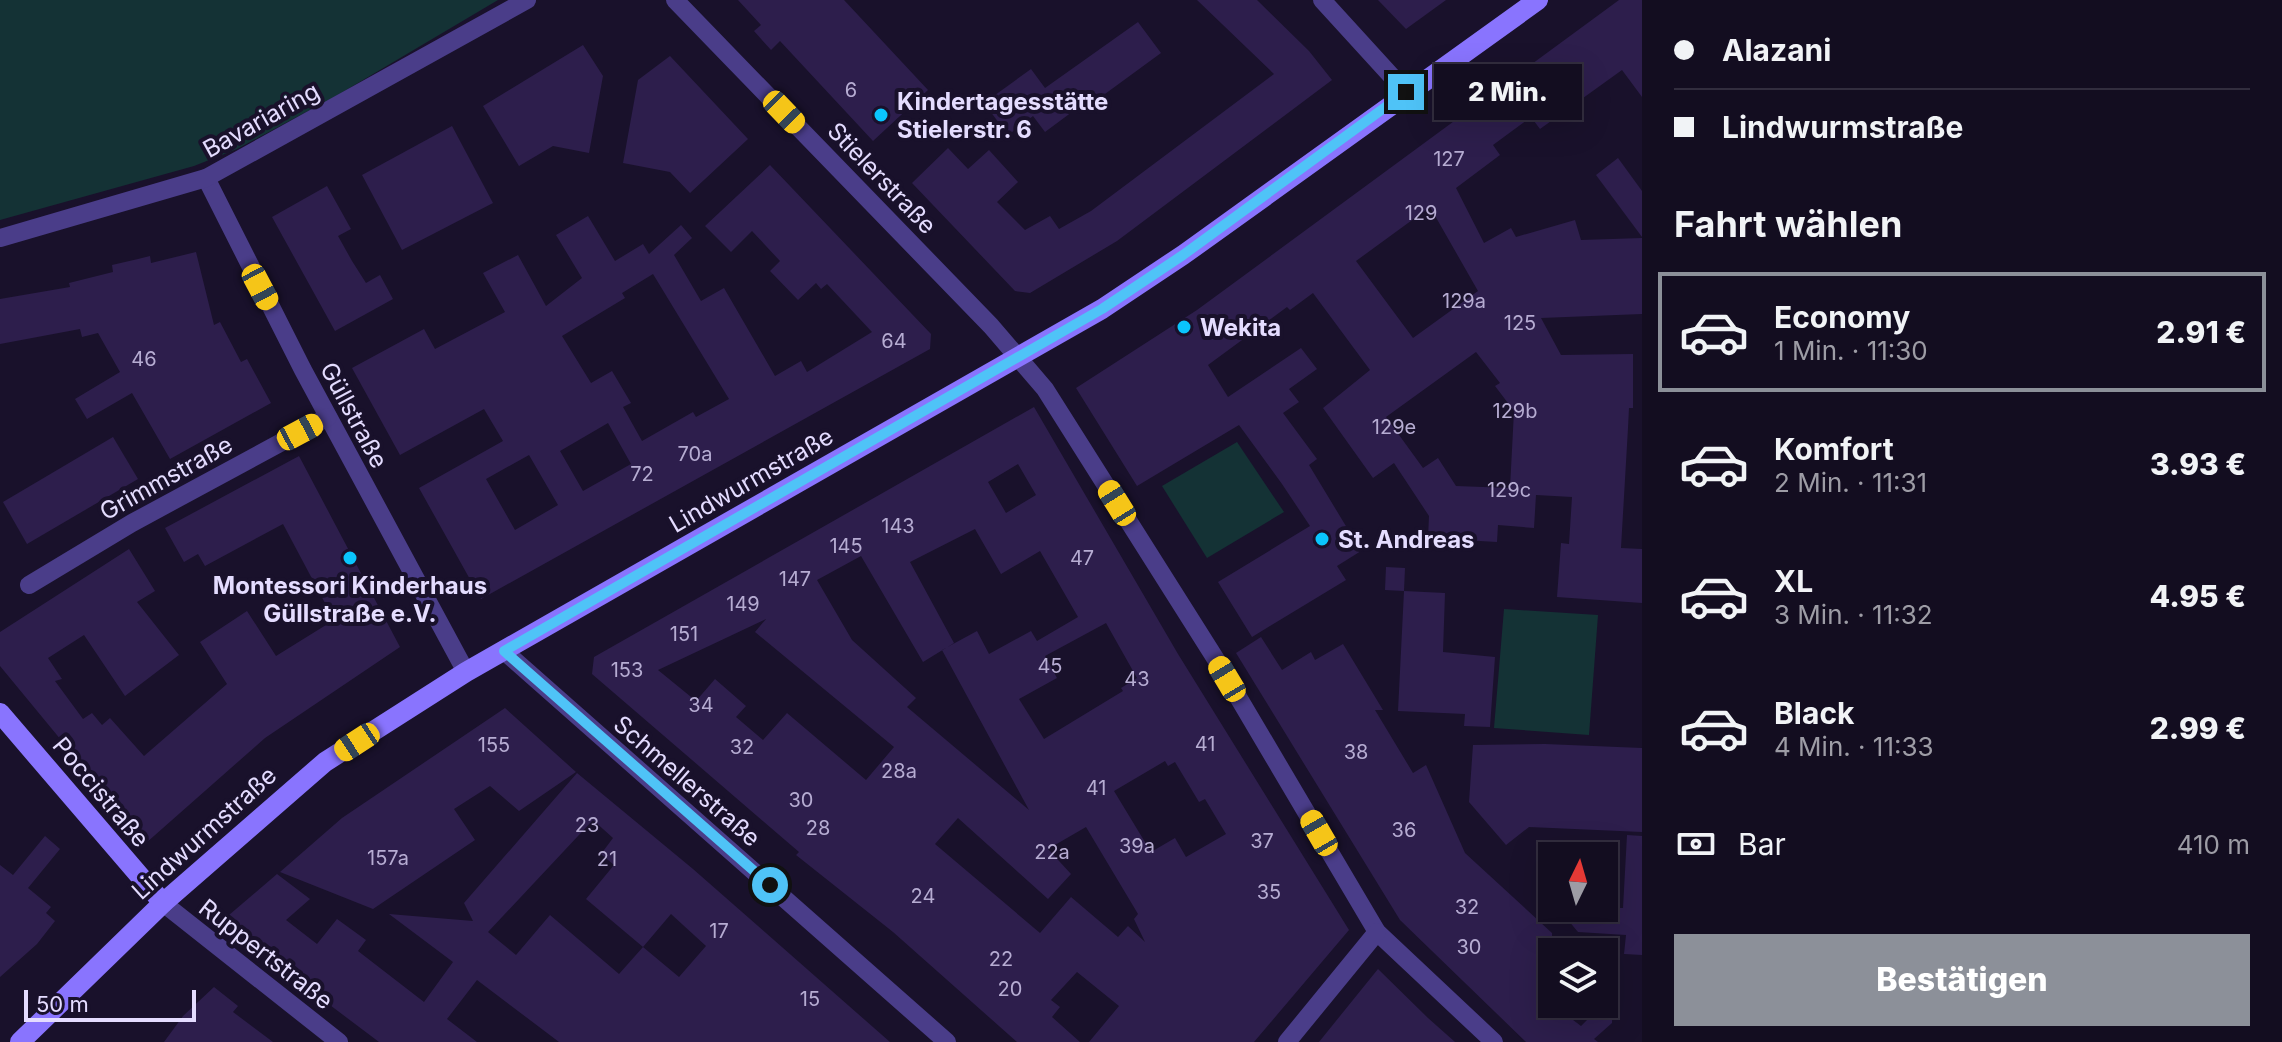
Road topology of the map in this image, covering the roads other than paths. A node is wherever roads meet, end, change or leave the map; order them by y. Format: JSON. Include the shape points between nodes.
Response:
{"nodes":[{"id":1,"x":527,"y":0,"type":"edge"},
{"id":2,"x":675,"y":0,"type":"edge"},
{"id":3,"x":1322,"y":0,"type":"edge"},
{"id":4,"x":1538,"y":0,"type":"edge"},
{"id":5,"x":1406,"y":92,"type":"junction"},
{"id":6,"x":206,"y":178,"type":"junction"},
{"id":7,"x":0,"y":238,"type":"edge"},
{"id":8,"x":1019,"y":358,"type":"junction"},
{"id":9,"x":328,"y":417,"type":"junction"},
{"id":10,"x":29,"y":585,"type":"dead end"},
{"id":11,"x":504,"y":651,"type":"junction"},
{"id":12,"x":466,"y":672,"type":"junction"},
{"id":13,"x":0,"y":713,"type":"edge"},
{"id":14,"x":163,"y":903,"type":"junction"},
{"id":15,"x":1377,"y":932,"type":"junction"},
{"id":16,"x":20,"y":1042,"type":"edge"},
{"id":17,"x":339,"y":1042,"type":"edge"},
{"id":18,"x":947,"y":1042,"type":"edge"},
{"id":19,"x":1287,"y":1042,"type":"edge"},
{"id":20,"x":1494,"y":1042,"type":"edge"}],
"edges":[{"from":1,"to":6,"type":"street","name":"Bavariaring"},
{"from":2,"to":8,"type":"street","name":"Stielerstraße"},
{"from":3,"to":5,"type":"street"},
{"from":4,"to":5,"type":"main road","name":"Lindwurmstraße"},
{"from":5,"to":8,"type":"main road","name":"Lindwurmstraße","via":[[1183,255]]},
{"from":6,"to":7,"type":"street","name":"Bavariaring"},
{"from":6,"to":9,"type":"street","name":"Güllstraße"},
{"from":8,"to":11,"type":"main road","name":"Lindwurmstraße"},
{"from":8,"to":15,"type":"street","name":"Stielerstraße","via":[[1045,389],[1215,658]]},
{"from":9,"to":10,"type":"street","name":"Grimmstraße"},
{"from":9,"to":12,"type":"street","name":"Güllstraße"},
{"from":11,"to":12,"type":"main road","name":"Lindwurmstraße"},
{"from":11,"to":18,"type":"street","name":"Schmellerstraße"},
{"from":12,"to":14,"type":"main road","name":"Lindwurmstraße","via":[[325,762]]},
{"from":13,"to":14,"type":"main road","name":"Poccistraße"},
{"from":14,"to":16,"type":"main road","name":"Lindwurmstraße"},
{"from":14,"to":17,"type":"street","name":"Ruppertstraße"},
{"from":15,"to":19,"type":"street"},
{"from":15,"to":20,"type":"street","name":"Stielerstraße"}]}
